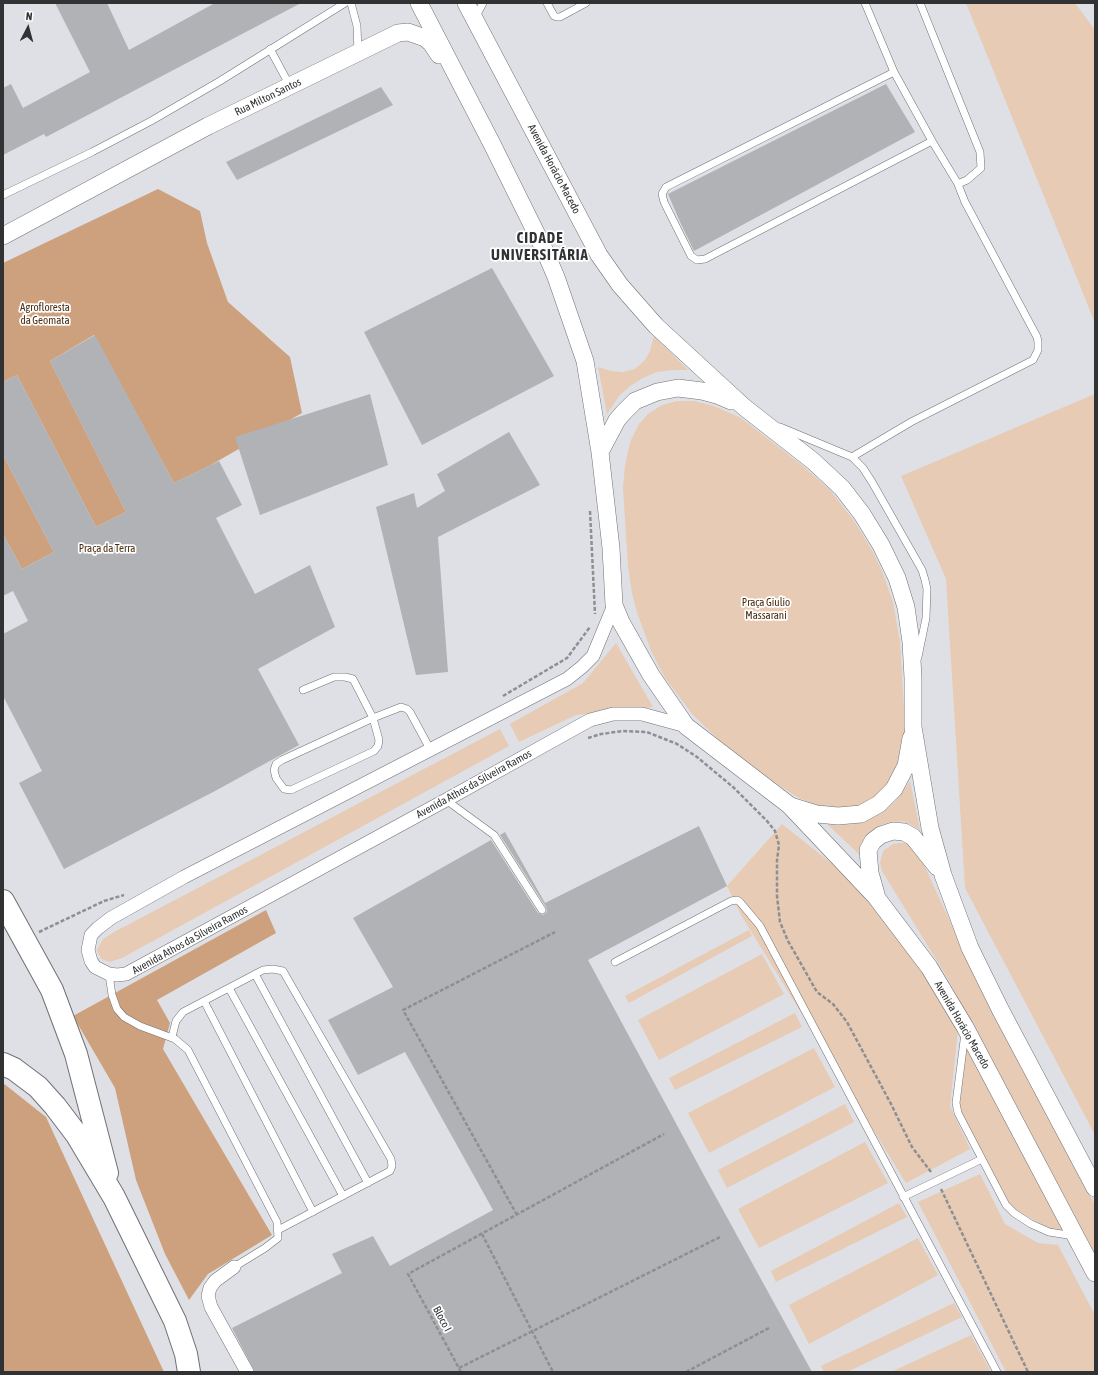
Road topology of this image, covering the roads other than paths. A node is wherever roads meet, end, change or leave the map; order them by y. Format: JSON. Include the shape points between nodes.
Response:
{"nodes":[{"id":1,"x":345,"y":3,"type":"edge"},
{"id":2,"x":351,"y":3,"type":"edge"},
{"id":3,"x":419,"y":3,"type":"edge"},
{"id":4,"x":466,"y":3,"type":"edge"},
{"id":5,"x":483,"y":3,"type":"edge"},
{"id":6,"x":547,"y":3,"type":"edge"},
{"id":7,"x":586,"y":3,"type":"edge"},
{"id":8,"x":865,"y":3,"type":"edge"},
{"id":9,"x":920,"y":3,"type":"edge"},
{"id":10,"x":474,"y":18,"type":"junction"},
{"id":11,"x":270,"y":49,"type":"junction"},
{"id":12,"x":358,"y":52,"type":"junction"},
{"id":13,"x":894,"y":72,"type":"junction"},
{"id":14,"x":290,"y":86,"type":"junction"},
{"id":15,"x":932,"y":141,"type":"junction"},
{"id":16,"x":492,"y":144,"type":"junction"},
{"id":17,"x":958,"y":184,"type":"junction"},
{"id":18,"x":3,"y":195,"type":"edge"},
{"id":19,"x":3,"y":236,"type":"edge"},
{"id":20,"x":750,"y":412,"type":"junction"},
{"id":21,"x":600,"y":452,"type":"junction"},
{"id":22,"x":852,"y":457,"type":"junction"},
{"id":23,"x":614,"y":605,"type":"junction"},
{"id":24,"x":913,"y":678,"type":"junction"},
{"id":25,"x":303,"y":690,"type":"dead end"},
{"id":26,"x":373,"y":718,"type":"junction"},
{"id":27,"x":686,"y":726,"type":"junction"},
{"id":28,"x":913,"y":727,"type":"junction"},
{"id":29,"x":430,"y":749,"type":"junction"},
{"id":30,"x":446,"y":800,"type":"junction"},
{"id":31,"x":789,"y":806,"type":"junction"},
{"id":32,"x":943,"y":875,"type":"junction"},
{"id":33,"x":876,"y":897,"type":"junction"},
{"id":34,"x":3,"y":901,"type":"edge"},
{"id":35,"x":542,"y":910,"type":"dead end"},
{"id":36,"x":615,"y":962,"type":"dead end"},
{"id":37,"x":109,"y":974,"type":"junction"},
{"id":38,"x":255,"y":974,"type":"junction"},
{"id":39,"x":229,"y":988,"type":"junction"},
{"id":40,"x":204,"y":1001,"type":"junction"},
{"id":41,"x":965,"y":1027,"type":"junction"},
{"id":42,"x":172,"y":1037,"type":"junction"},
{"id":43,"x":3,"y":1064,"type":"edge"},
{"id":44,"x":982,"y":1159,"type":"junction"},
{"id":45,"x":368,"y":1183,"type":"junction"},
{"id":46,"x":1095,"y":1188,"type":"edge"},
{"id":47,"x":343,"y":1196,"type":"junction"},
{"id":48,"x":114,"y":1197,"type":"junction"},
{"id":49,"x":903,"y":1197,"type":"junction"},
{"id":50,"x":313,"y":1212,"type":"junction"},
{"id":51,"x":278,"y":1230,"type":"junction"},
{"id":52,"x":1076,"y":1237,"type":"junction"},
{"id":53,"x":234,"y":1267,"type":"joint"},
{"id":54,"x":1095,"y":1273,"type":"edge"},
{"id":55,"x":189,"y":1372,"type":"edge"},
{"id":56,"x":247,"y":1372,"type":"edge"},
{"id":57,"x":997,"y":1372,"type":"edge"}],
"edges":[{"from":1,"to":11,"type":"lane"},
{"from":2,"to":12,"type":"lane","via":[[357,26]]},
{"from":3,"to":16,"type":"street"},
{"from":4,"to":10,"type":"street","name":"Avenida Horácio Macedo"},
{"from":5,"to":10,"type":"lane"},
{"from":6,"to":7,"type":"lane","via":[[557,17]]},
{"from":8,"to":13,"type":"lane"},
{"from":9,"to":17,"type":"lane","via":[[980,152],[981,168]]},
{"from":10,"to":20,"type":"street","name":"Avenida Horácio Macedo","via":[[599,255],[620,285],[656,326]]},
{"from":11,"to":14,"type":"lane"},
{"from":11,"to":18,"type":"lane","via":[[151,121]]},
{"from":12,"to":14,"type":"street","name":"Rua Milton Santos"},
{"from":12,"to":16,"type":"street","name":"Rua Milton Santos","via":[[398,33],[408,32],[425,38],[440,56],[468,111]]},
{"from":13,"to":15,"type":"lane"},
{"from":13,"to":15,"type":"lane","via":[[666,187],[662,194],[664,202],[691,256],[697,260],[704,259]]},
{"from":14,"to":19,"type":"street","name":"Rua Milton Santos","via":[[208,126]]},
{"from":15,"to":17,"type":"lane"},
{"from":16,"to":21,"type":"street","via":[[556,277],[585,360]]},
{"from":17,"to":22,"type":"lane","via":[[1036,337],[1037,355],[1033,360],[910,422]]},
{"from":20,"to":21,"type":"street","via":[[718,395],[702,391],[678,388],[657,392],[635,402],[623,413]]},
{"from":20,"to":22,"type":"lane"},
{"from":20,"to":24,"type":"street","via":[[813,461],[842,488],[881,545],[897,578],[906,607]]},
{"from":21,"to":23,"type":"street","via":[[611,548]]},
{"from":22,"to":24,"type":"lane","via":[[872,482],[922,570],[925,580],[926,618]]},
{"from":23,"to":27,"type":"street","via":[[651,675]]},
{"from":23,"to":29,"type":"street","via":[[593,656],[567,678]]},
{"from":24,"to":28,"type":"street"},
{"from":25,"to":26,"type":"lane","via":[[334,677],[353,679]]},
{"from":26,"to":26,"type":"lane","via":[[276,764],[274,770],[280,786],[291,790],[374,751],[379,740]]},
{"from":26,"to":29,"type":"lane","via":[[401,707],[407,709]]},
{"from":27,"to":30,"type":"street","name":"Avenida Athos da Silveira Ramos","via":[[642,714],[612,714],[590,720]]},
{"from":27,"to":31,"type":"street"},
{"from":28,"to":31,"type":"street","via":[[906,766],[894,789],[879,804],[861,814],[838,816],[817,814]]},
{"from":28,"to":32,"type":"street","via":[[930,828]]},
{"from":29,"to":37,"type":"street","via":[[184,877],[111,918],[91,934],[88,950],[95,967]]},
{"from":30,"to":35,"type":"lane","via":[[494,835]]},
{"from":30,"to":37,"type":"street","name":"Avenida Athos da Silveira Ramos","via":[[126,974]]},
{"from":31,"to":33,"type":"street","name":"Avenida Horácio Macedo"},
{"from":32,"to":33,"type":"street","via":[[913,837],[904,832],[893,831],[873,841],[868,850]]},
{"from":32,"to":46,"type":"street","via":[[970,948]]},
{"from":33,"to":41,"type":"street","name":"Avenida Horácio Macedo","via":[[929,967]]},
{"from":34,"to":48,"type":"highway","via":[[52,990],[76,1054]]},
{"from":36,"to":49,"type":"lane","via":[[731,902],[740,902],[760,926]]},
{"from":37,"to":42,"type":"lane","via":[[112,995],[124,1018]]},
{"from":38,"to":39,"type":"lane"},
{"from":38,"to":45,"type":"lane"},
{"from":38,"to":45,"type":"lane","via":[[263,970],[283,971],[391,1159],[390,1171]]},
{"from":39,"to":40,"type":"lane"},
{"from":39,"to":47,"type":"lane"},
{"from":40,"to":42,"type":"lane","via":[[183,1012],[176,1021]]},
{"from":40,"to":50,"type":"lane"},
{"from":41,"to":44,"type":"lane","via":[[956,1103],[958,1113]]},
{"from":41,"to":52,"type":"street","name":"Avenida Horácio Macedo"},
{"from":42,"to":51,"type":"lane","via":[[188,1050],[278,1222]]},
{"from":43,"to":48,"type":"highway","via":[[14,1069],[38,1088],[55,1106],[77,1135]]},
{"from":44,"to":49,"type":"lane"},
{"from":44,"to":52,"type":"lane","via":[[1006,1205],[1014,1213],[1049,1232]]},
{"from":45,"to":47,"type":"lane"},
{"from":47,"to":50,"type":"lane"},
{"from":48,"to":55,"type":"highway","via":[[175,1321]]},
{"from":49,"to":57,"type":"lane"},
{"from":50,"to":51,"type":"lane"},
{"from":51,"to":53,"type":"lane","via":[[278,1238]]},
{"from":52,"to":54,"type":"street","name":"Avenida Horácio Macedo"},
{"from":53,"to":56,"type":"street","via":[[215,1281],[208,1296],[211,1307]]}]}
